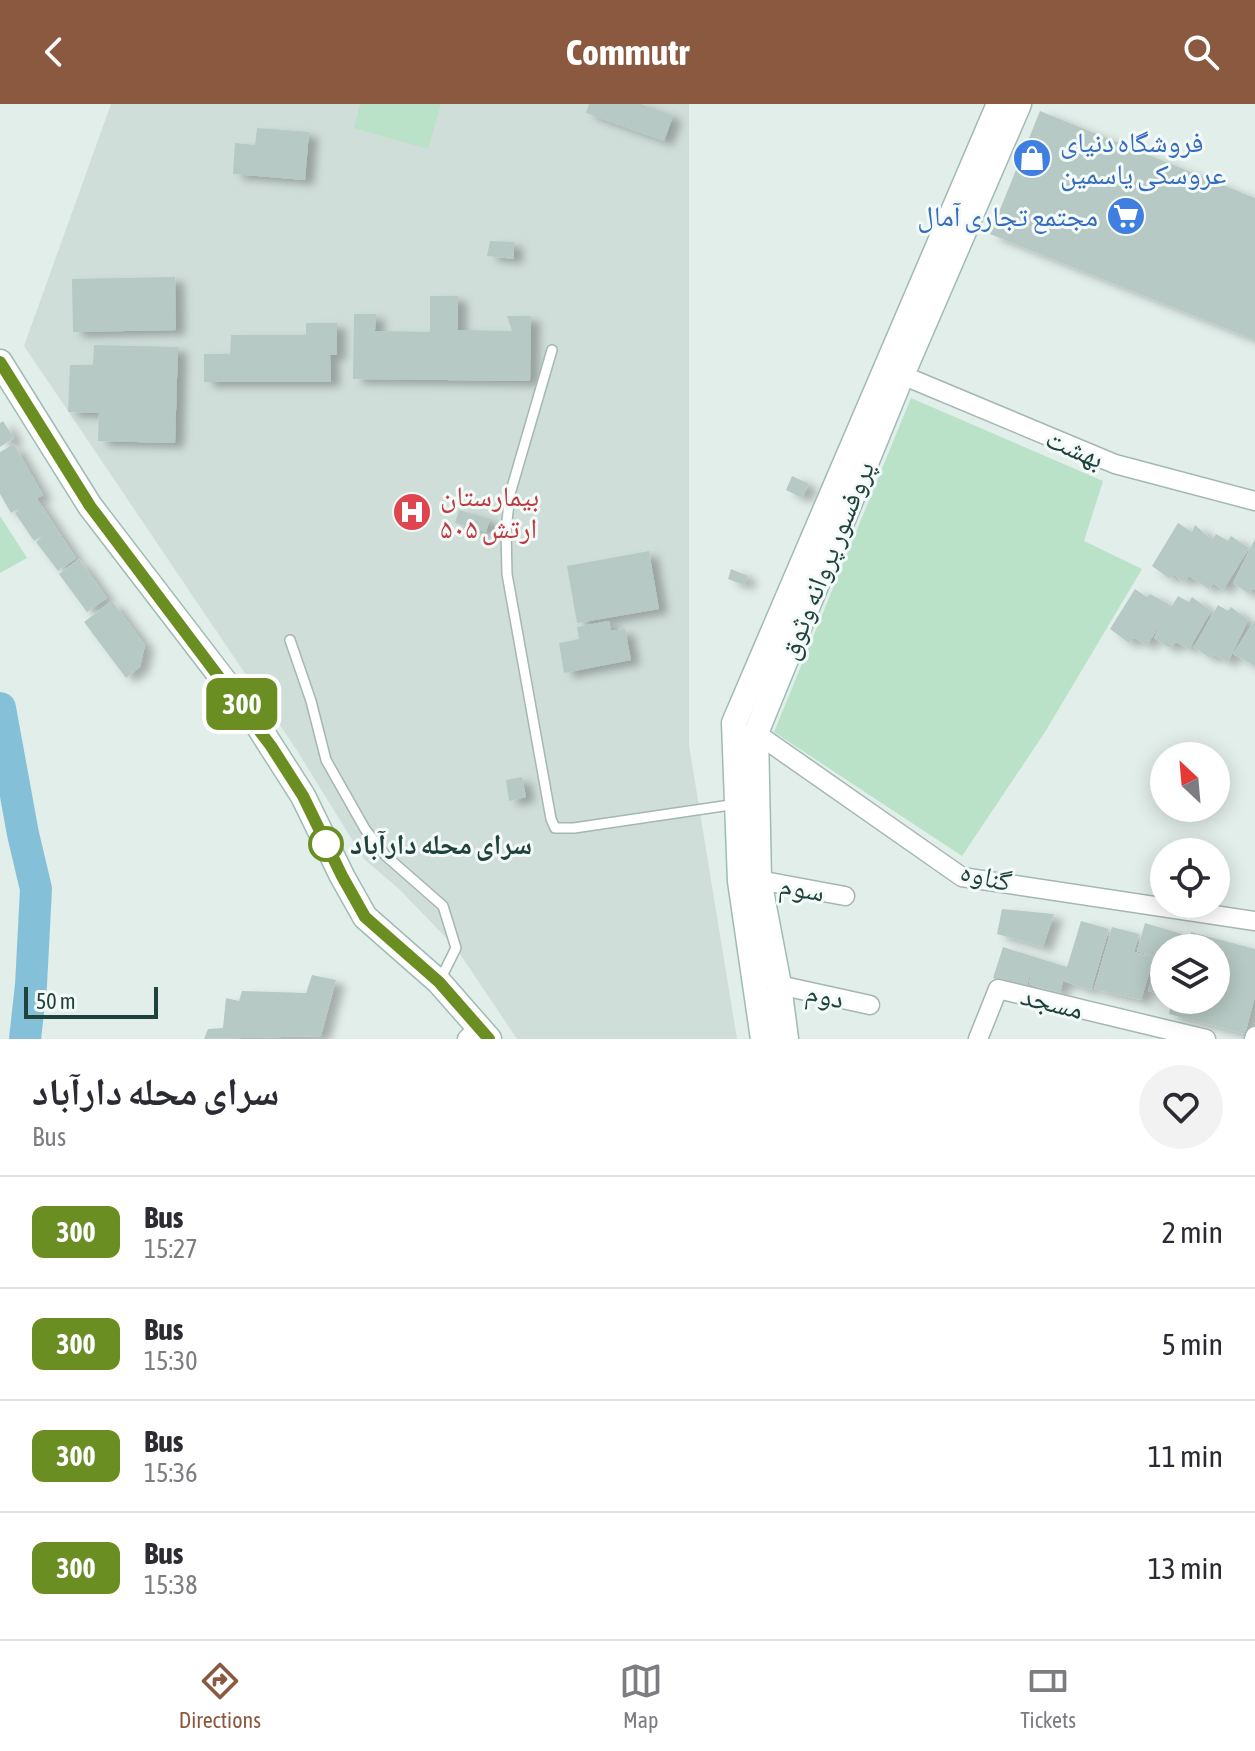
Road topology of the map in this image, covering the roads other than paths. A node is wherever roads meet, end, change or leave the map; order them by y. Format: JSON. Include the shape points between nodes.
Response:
{"nodes":[{"id":1,"x":999,"y":104,"type":"edge"},
{"id":2,"x":1019,"y":104,"type":"edge"},
{"id":3,"x":552,"y":350,"type":"dead end"},
{"id":4,"x":0,"y":362,"type":"edge"},
{"id":5,"x":893,"y":371,"type":"junction"},
{"id":6,"x":1255,"y":501,"type":"edge"},
{"id":7,"x":290,"y":640,"type":"dead end"},
{"id":8,"x":743,"y":721,"type":"junction"},
{"id":9,"x":747,"y":803,"type":"junction"},
{"id":10,"x":750,"y":881,"type":"junction"},
{"id":11,"x":845,"y":896,"type":"dead end"},
{"id":12,"x":1255,"y":921,"type":"edge"},
{"id":13,"x":439,"y":982,"type":"junction"},
{"id":14,"x":768,"y":986,"type":"junction"},
{"id":15,"x":870,"y":1005,"type":"dead end"},
{"id":16,"x":478,"y":1035,"type":"edge"},
{"id":17,"x":763,"y":1039,"type":"edge"},
{"id":18,"x":786,"y":1039,"type":"edge"},
{"id":19,"x":978,"y":1039,"type":"edge"},
{"id":20,"x":1206,"y":1039,"type":"edge"}],
"edges":[{"from":1,"to":5,"type":"main road","name":"پروفسور پروانه وثوق"},
{"from":2,"to":5,"type":"main road","name":"پروفسور پروانه وثوق"},
{"from":3,"to":9,"type":"lane","via":[[510,494],[506,530],[507,574],[551,819],[555,828],[574,828]]},
{"from":4,"to":13,"type":"main road","via":[[90,506],[271,746],[365,917]]},
{"from":5,"to":6,"type":"street","name":"بهشت","via":[[1115,464]]},
{"from":5,"to":8,"type":"main road","name":"پروفسور پروانه وثوق"},
{"from":7,"to":13,"type":"lane","via":[[326,760],[365,829],[386,856],[443,906],[456,948]]},
{"from":8,"to":9,"type":"main road","name":"پروفسور پروانه وثوق"},
{"from":8,"to":12,"type":"street","name":"گناوه","via":[[962,877]]},
{"from":9,"to":10,"type":"main road","name":"پروفسور پروانه وثوق"},
{"from":10,"to":11,"type":"street","name":"سوم"},
{"from":10,"to":14,"type":"main road","name":"پروفسور پروانه وثوق"},
{"from":13,"to":16,"type":"main road"},
{"from":14,"to":15,"type":"street","name":"دوم"},
{"from":14,"to":17,"type":"main road","name":"پروفسور پروانه وثوق"},
{"from":14,"to":18,"type":"main road","name":"پروفسور پروانه وثوق"},
{"from":19,"to":20,"type":"street","name":"مسجد","via":[[998,989]]}]}
